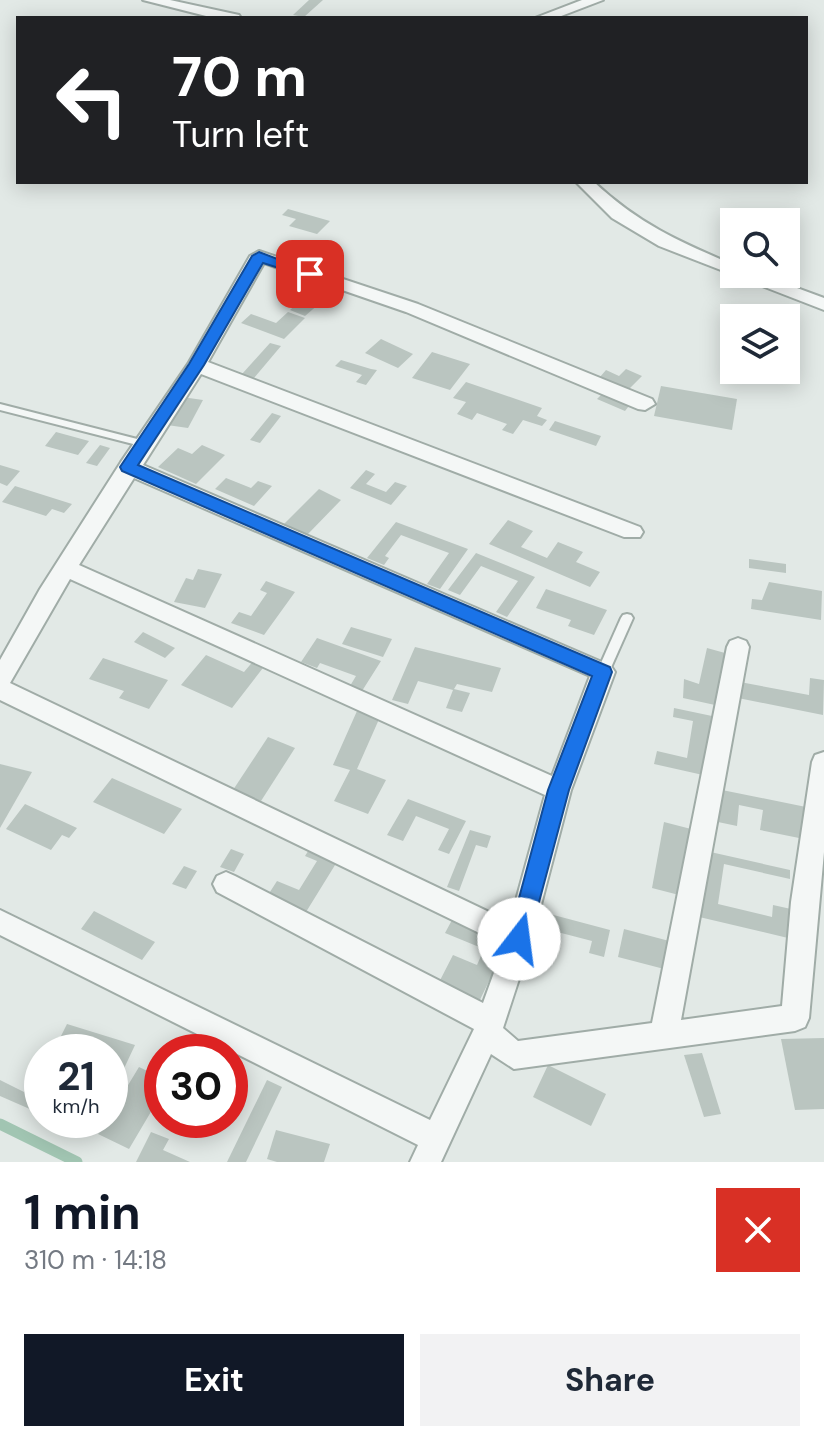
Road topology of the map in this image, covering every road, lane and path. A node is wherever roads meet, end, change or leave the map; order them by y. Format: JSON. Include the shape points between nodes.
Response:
{"nodes":[{"id":1,"x":150,"y":0,"type":"edge"},
{"id":2,"x":596,"y":0,"type":"edge"},
{"id":3,"x":225,"y":16,"type":"edge"},
{"id":4,"x":548,"y":16,"type":"edge"},
{"id":5,"x":586,"y":184,"type":"edge"},
{"id":6,"x":720,"y":265,"type":"edge"},
{"id":7,"x":780,"y":288,"type":"edge"},
{"id":8,"x":824,"y":304,"type":"edge"},
{"id":9,"x":197,"y":365,"type":"junction"},
{"id":10,"x":645,"y":404,"type":"dead end"},
{"id":11,"x":0,"y":407,"type":"edge"},
{"id":12,"x":145,"y":444,"type":"junction"},
{"id":13,"x":128,"y":467,"type":"junction"},
{"id":14,"x":632,"y":532,"type":"dead end"},
{"id":15,"x":66,"y":568,"type":"junction"},
{"id":16,"x":627,"y":618,"type":"dead end"},
{"id":17,"x":738,"y":647,"type":"dead end"},
{"id":18,"x":7,"y":654,"type":"edge"},
{"id":19,"x":603,"y":672,"type":"junction"},
{"id":20,"x":0,"y":681,"type":"edge"},
{"id":21,"x":0,"y":689,"type":"edge"},
{"id":22,"x":824,"y":762,"type":"edge"},
{"id":23,"x":559,"y":790,"type":"junction"},
{"id":24,"x":226,"y":884,"type":"dead end"},
{"id":25,"x":814,"y":901,"type":"edge"},
{"id":26,"x":0,"y":922,"type":"edge"},
{"id":27,"x":519,"y":939,"type":"junction"},
{"id":28,"x":489,"y":1028,"type":"junction"},
{"id":29,"x":664,"y":1035,"type":"junction"},
{"id":30,"x":431,"y":1150,"type":"edge"}],
"edges":[{"from":1,"to":3,"type":"street"},
{"from":2,"to":4,"type":"street"},
{"from":5,"to":6,"type":"street","via":[[641,228]]},
{"from":7,"to":8,"type":"street"},
{"from":9,"to":10,"type":"street","via":[[259,256],[412,308]]},
{"from":9,"to":12,"type":"street"},
{"from":9,"to":14,"type":"street"},
{"from":11,"to":12,"type":"lane"},
{"from":12,"to":13,"type":"street"},
{"from":13,"to":15,"type":"street"},
{"from":13,"to":19,"type":"street"},
{"from":15,"to":18,"type":"street"},
{"from":15,"to":23,"type":"street"},
{"from":16,"to":19,"type":"lane"},
{"from":17,"to":29,"type":"street"},
{"from":18,"to":20,"type":"street"},
{"from":19,"to":23,"type":"street"},
{"from":21,"to":27,"type":"street"},
{"from":22,"to":25,"type":"street"},
{"from":23,"to":27,"type":"street"},
{"from":24,"to":28,"type":"street"},
{"from":25,"to":29,"type":"street","via":[[795,1018]]},
{"from":26,"to":30,"type":"street"},
{"from":27,"to":28,"type":"street"},
{"from":28,"to":29,"type":"street","via":[[514,1055]]},
{"from":28,"to":30,"type":"street"}]}
